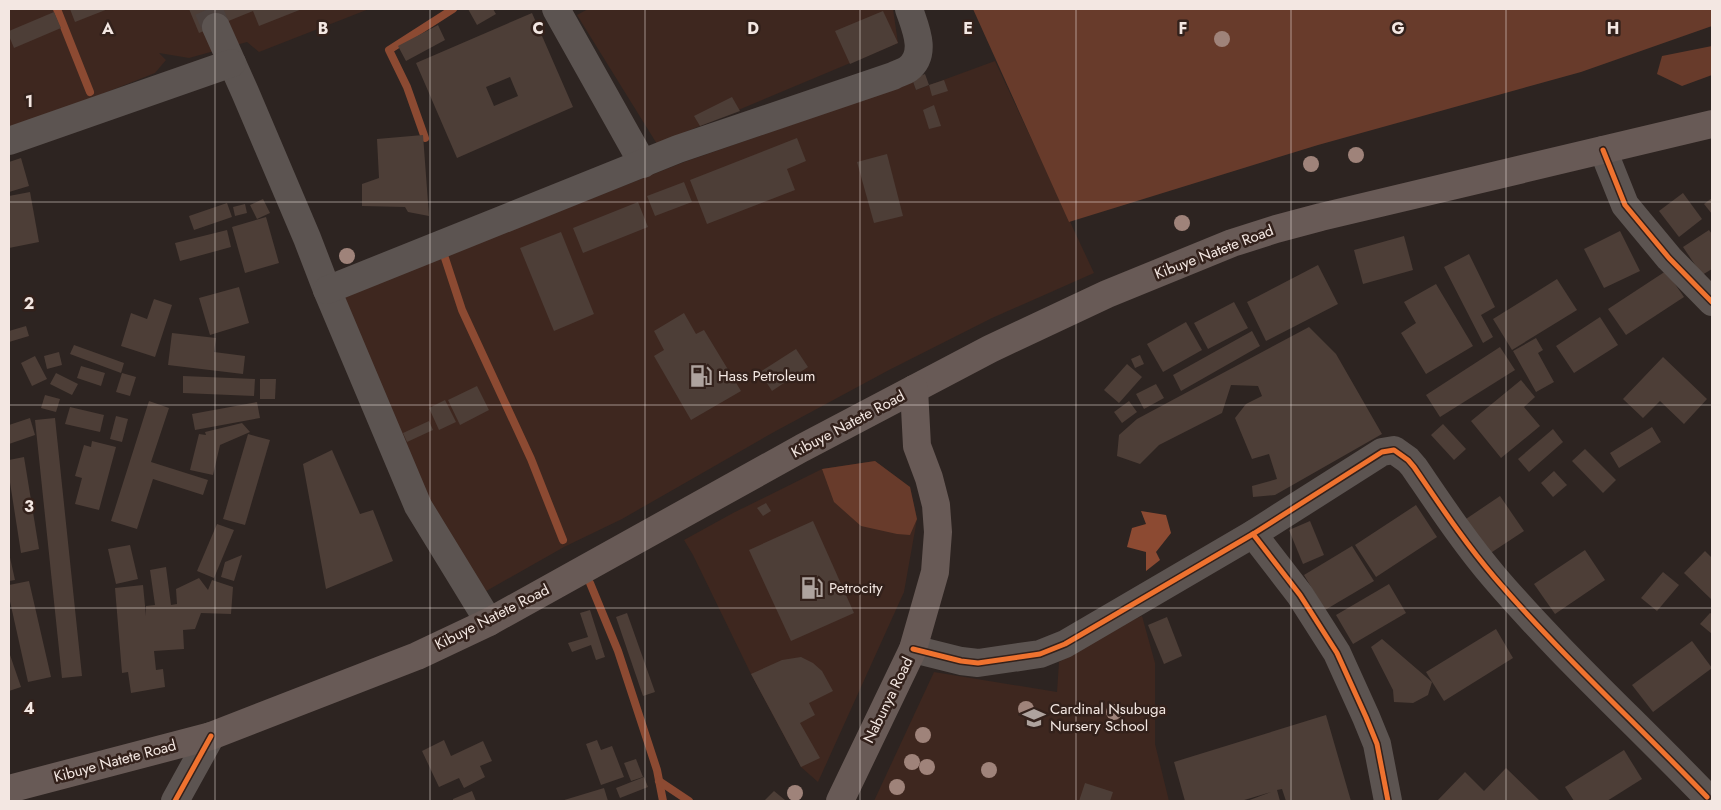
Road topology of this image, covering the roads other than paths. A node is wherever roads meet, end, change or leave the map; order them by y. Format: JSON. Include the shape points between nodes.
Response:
{"nodes":[{"id":1,"x":556,"y":9,"type":"edge"},
{"id":2,"x":909,"y":9,"type":"edge"},
{"id":3,"x":216,"y":27,"type":"tunnel mouth"},
{"id":4,"x":232,"y":62,"type":"junction"},
{"id":5,"x":1712,"y":124,"type":"edge"},
{"id":6,"x":9,"y":141,"type":"edge"},
{"id":7,"x":1604,"y":150,"type":"junction"},
{"id":8,"x":642,"y":164,"type":"junction"},
{"id":9,"x":327,"y":290,"type":"junction"},
{"id":10,"x":1712,"y":302,"type":"edge"},
{"id":11,"x":914,"y":389,"type":"junction"},
{"id":12,"x":1253,"y":534,"type":"junction"},
{"id":13,"x":488,"y":622,"type":"junction"},
{"id":14,"x":913,"y":649,"type":"junction"},
{"id":15,"x":210,"y":736,"type":"junction"},
{"id":16,"x":9,"y":789,"type":"edge"},
{"id":17,"x":1708,"y":797,"type":"dead end"},
{"id":18,"x":175,"y":801,"type":"edge"},
{"id":19,"x":840,"y":801,"type":"edge"},
{"id":20,"x":1388,"y":801,"type":"edge"}],
"edges":[{"from":1,"to":8,"type":"street"},
{"from":2,"to":8,"type":"street","via":[[920,48],[909,68]]},
{"from":3,"to":4,"type":"street"},
{"from":4,"to":6,"type":"street"},
{"from":4,"to":9,"type":"street"},
{"from":5,"to":7,"type":"main road","name":"Kibuye Natete Road"},
{"from":7,"to":10,"type":"street","via":[[1625,205],[1669,258]]},
{"from":7,"to":11,"type":"main road","name":"Kibuye Natete Road","via":[[1321,217],[1232,244],[1107,294]]},
{"from":8,"to":9,"type":"street"},
{"from":9,"to":13,"type":"street","via":[[418,506]]},
{"from":11,"to":13,"type":"main road","name":"Kibuye Natete Road"},
{"from":11,"to":14,"type":"main road","name":"Nabunya Road","via":[[917,446],[936,505],[938,532],[935,572]]},
{"from":12,"to":14,"type":"street","via":[[1065,644],[1040,654],[978,663]]},
{"from":12,"to":17,"type":"street","via":[[1382,452],[1394,450],[1403,455],[1494,577],[1540,628]]},
{"from":12,"to":20,"type":"street","via":[[1300,595],[1337,653],[1377,744]]},
{"from":13,"to":15,"type":"main road","name":"Kibuye Natete Road","via":[[418,656]]},
{"from":14,"to":19,"type":"main road","name":"Nabunya Road"},
{"from":15,"to":16,"type":"main road","name":"Kibuye Natete Road"},
{"from":15,"to":18,"type":"street"}]}
